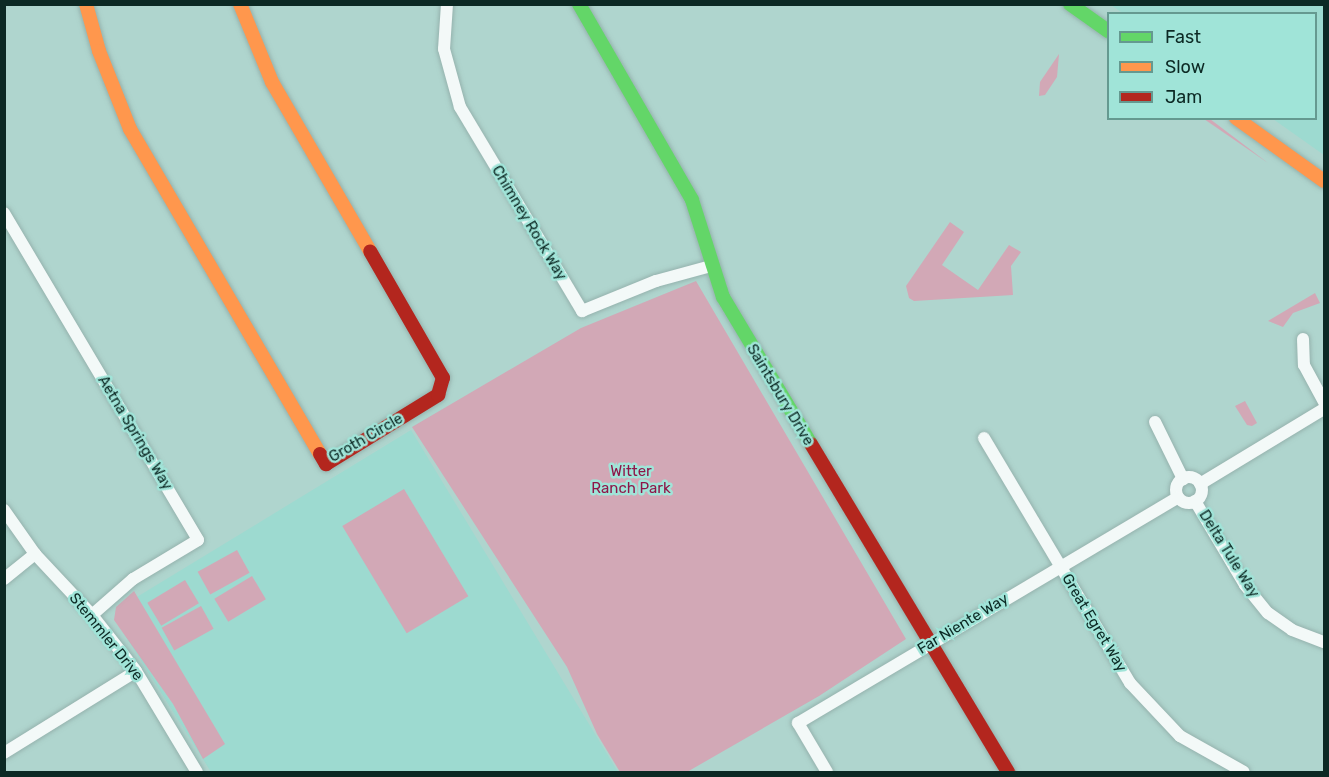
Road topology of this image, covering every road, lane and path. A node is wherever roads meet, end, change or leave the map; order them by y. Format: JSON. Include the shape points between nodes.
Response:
{"nodes":[{"id":1,"x":86,"y":4,"type":"edge"},
{"id":2,"x":240,"y":4,"type":"edge"},
{"id":3,"x":447,"y":4,"type":"edge"},
{"id":4,"x":579,"y":4,"type":"edge"},
{"id":5,"x":1070,"y":4,"type":"edge"},
{"id":6,"x":1107,"y":30,"type":"edge"},
{"id":7,"x":1239,"y":120,"type":"edge"},
{"id":8,"x":1324,"y":181,"type":"edge"},
{"id":9,"x":4,"y":213,"type":"edge"},
{"id":10,"x":711,"y":266,"type":"junction"},
{"id":11,"x":1303,"y":339,"type":"dead end"},
{"id":12,"x":1324,"y":402,"type":"edge"},
{"id":13,"x":1324,"y":409,"type":"edge"},
{"id":14,"x":1155,"y":422,"type":"dead end"},
{"id":15,"x":984,"y":438,"type":"dead end"},
{"id":16,"x":1183,"y":479,"type":"junction"},
{"id":17,"x":1200,"y":483,"type":"junction"},
{"id":18,"x":1178,"y":497,"type":"junction"},
{"id":19,"x":1196,"y":501,"type":"junction"},
{"id":20,"x":4,"y":510,"type":"edge"},
{"id":21,"x":35,"y":554,"type":"junction"},
{"id":22,"x":1060,"y":566,"type":"junction"},
{"id":23,"x":4,"y":579,"type":"edge"},
{"id":24,"x":92,"y":615,"type":"junction"},
{"id":25,"x":1324,"y":642,"type":"edge"},
{"id":26,"x":929,"y":645,"type":"junction"},
{"id":27,"x":136,"y":671,"type":"junction"},
{"id":28,"x":4,"y":753,"type":"edge"},
{"id":29,"x":197,"y":772,"type":"edge"},
{"id":30,"x":827,"y":772,"type":"edge"},
{"id":31,"x":1008,"y":772,"type":"edge"},
{"id":32,"x":1244,"y":772,"type":"edge"}],
"edges":[{"from":1,"to":2,"type":"street","name":"Groth Circle","via":[[102,61],[130,129],[326,464],[438,395],[443,378],[273,82]]},
{"from":3,"to":10,"type":"street","name":"Chimney Rock Way","via":[[444,49],[460,107],[582,311],[656,281]]},
{"from":4,"to":10,"type":"street","name":"Saintsbury Drive","via":[[692,200]]},
{"from":5,"to":6,"type":"street"},
{"from":7,"to":8,"type":"street"},
{"from":9,"to":24,"type":"street","name":"Aetna Springs Way","via":[[198,540],[133,579]]},
{"from":10,"to":26,"type":"street","name":"Saintsbury Drive","via":[[723,297]]},
{"from":11,"to":12,"type":"street","via":[[1304,365]]},
{"from":13,"to":17,"type":"street"},
{"from":14,"to":16,"type":"street"},
{"from":15,"to":22,"type":"street","name":"Great Egret Way"},
{"from":16,"to":17,"type":"street","via":[[1193,478]]},
{"from":16,"to":18,"type":"street","via":[[1177,486]]},
{"from":17,"to":19,"type":"street","via":[[1202,493]]},
{"from":18,"to":19,"type":"street","via":[[1186,502]]},
{"from":18,"to":22,"type":"street","name":"Far Niente Way"},
{"from":19,"to":25,"type":"street","name":"Delta Tule Way","via":[[1245,585],[1268,613],[1292,630]]},
{"from":20,"to":21,"type":"street","name":"Stemmler Drive"},
{"from":21,"to":23,"type":"street"},
{"from":21,"to":24,"type":"street","name":"Stemmler Drive"},
{"from":22,"to":26,"type":"street","name":"Far Niente Way"},
{"from":22,"to":32,"type":"street","name":"Great Egret Way","via":[[1106,646],[1152,709],[1180,736]]},
{"from":24,"to":27,"type":"street","name":"Stemmler Drive"},
{"from":26,"to":30,"type":"street","name":"Far Niente Way","via":[[798,723]]},
{"from":26,"to":31,"type":"street","name":"Saintsbury Drive"},
{"from":27,"to":28,"type":"street"},
{"from":27,"to":29,"type":"street","name":"Stemmler Drive"}]}
